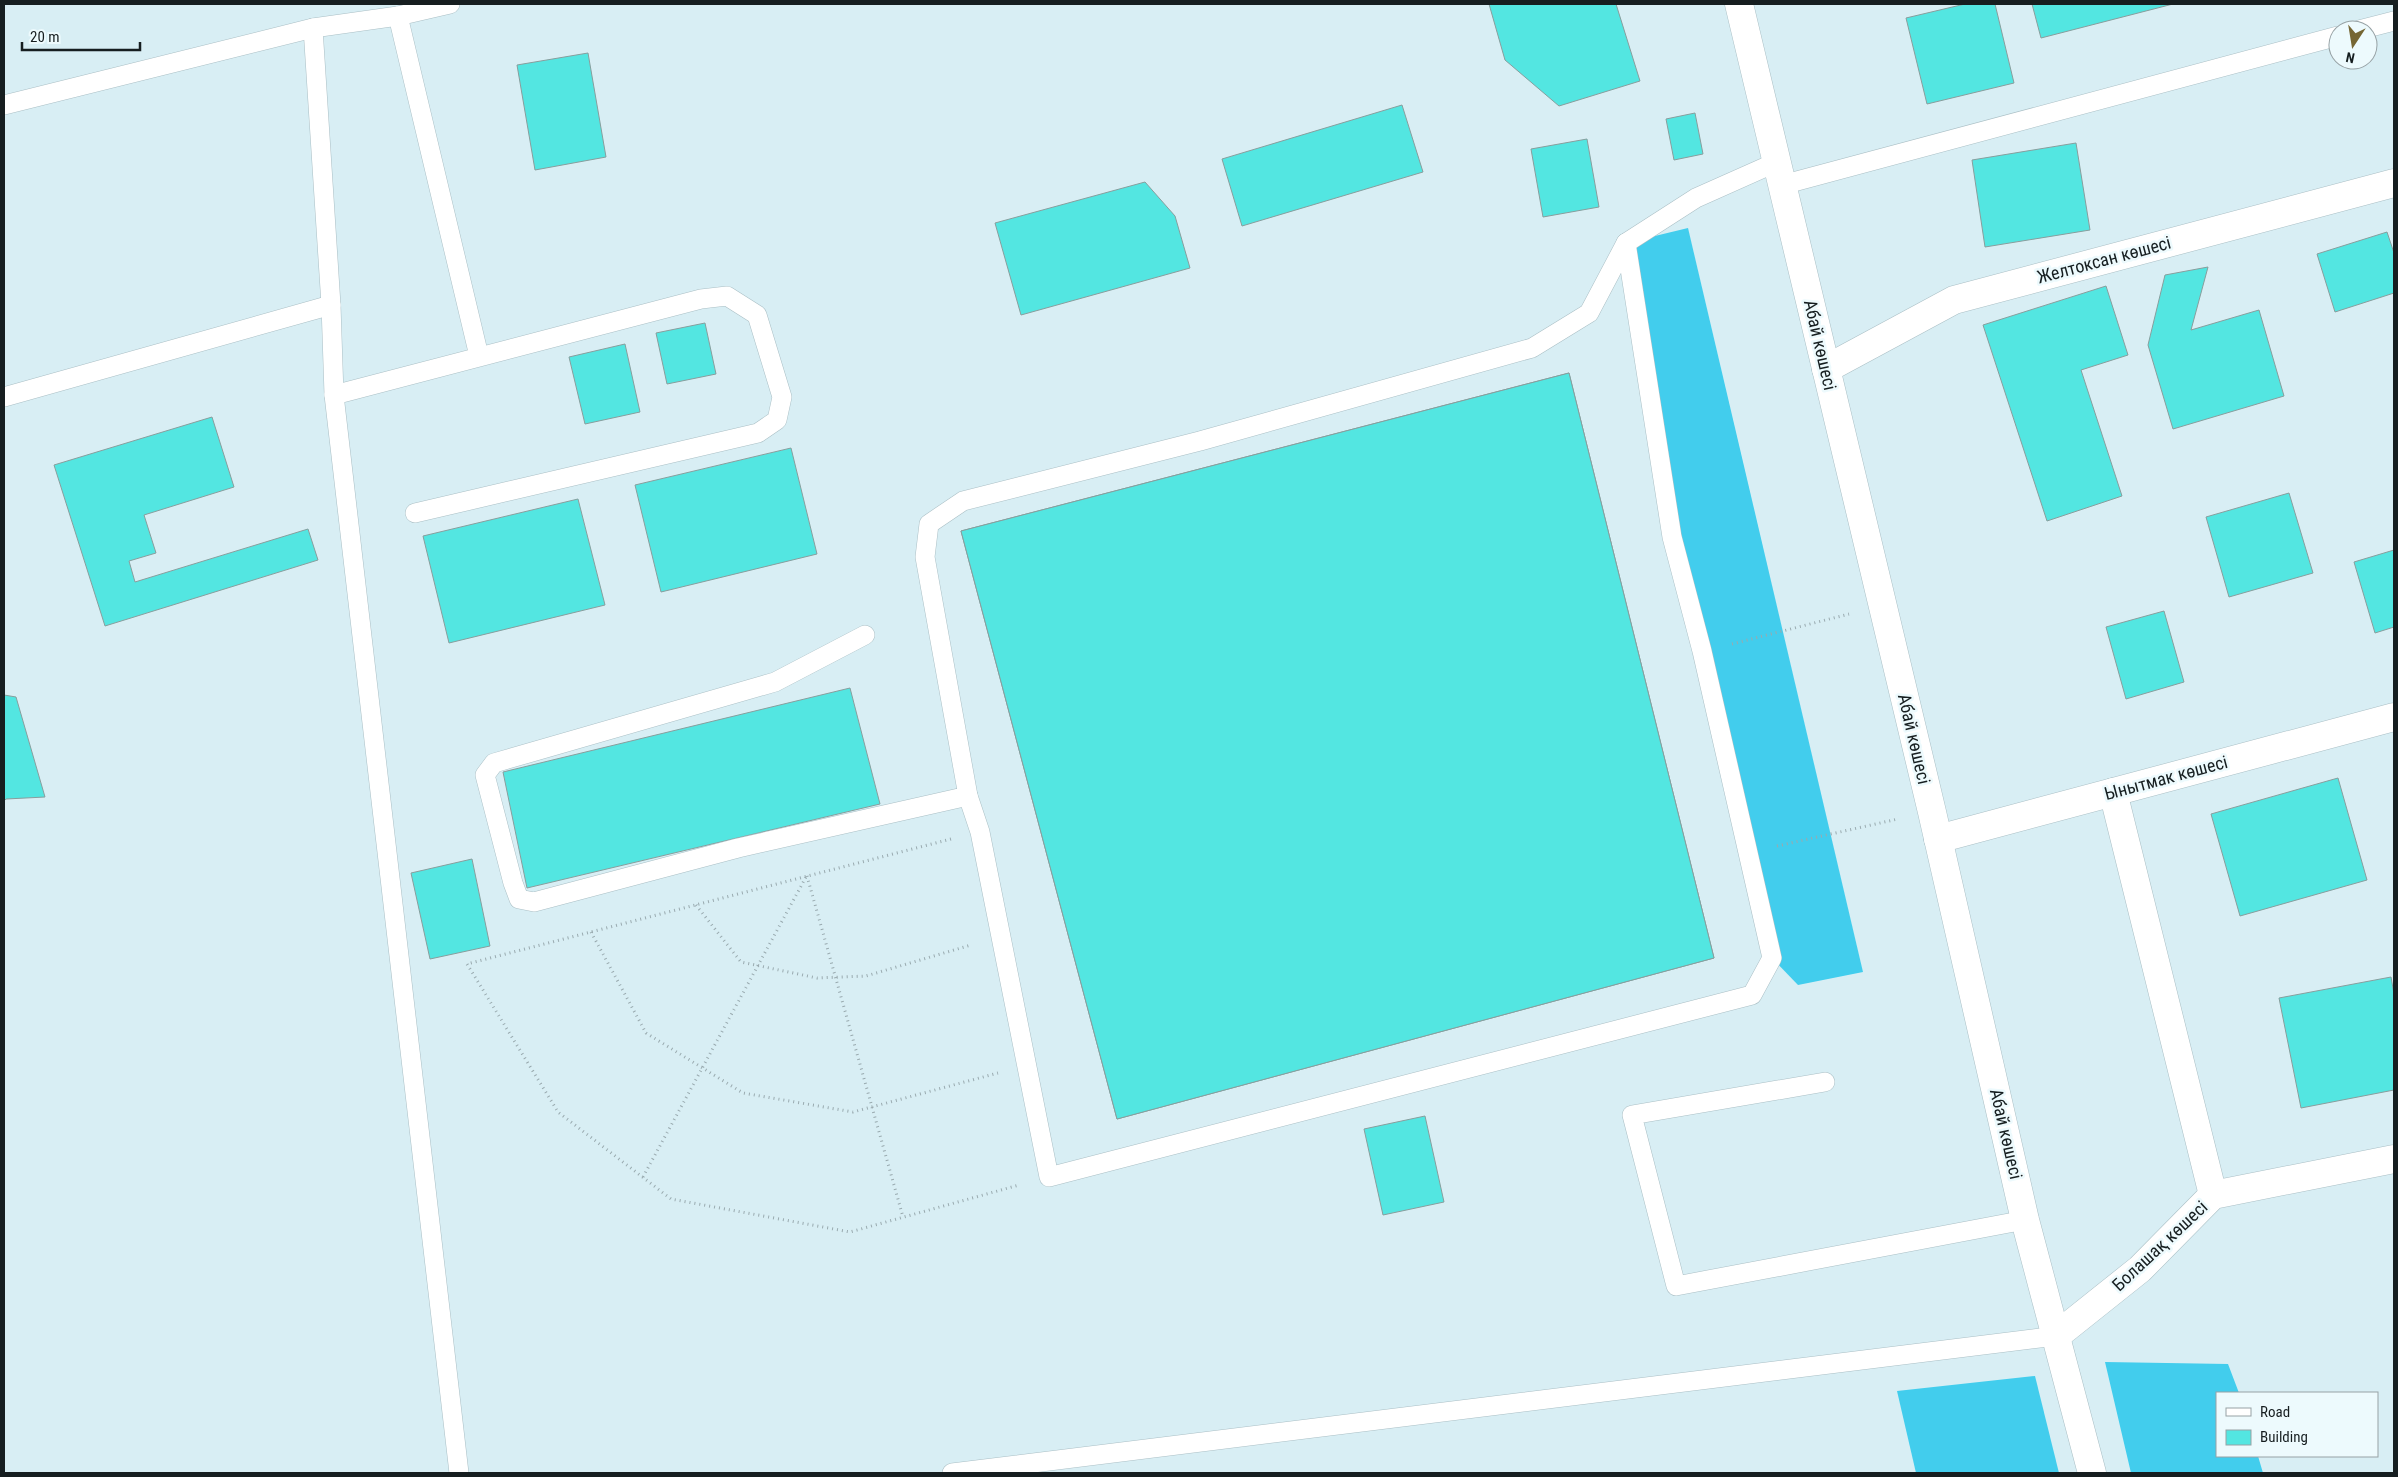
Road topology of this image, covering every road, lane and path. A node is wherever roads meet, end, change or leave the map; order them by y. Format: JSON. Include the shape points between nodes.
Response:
{"nodes":[{"id":1,"x":450,"y":4,"type":"edge"},
{"id":2,"x":1739,"y":4,"type":"edge"},
{"id":3,"x":398,"y":16,"type":"junction"},
{"id":4,"x":2394,"y":20,"type":"edge"},
{"id":5,"x":2378,"y":25,"type":"edge"},
{"id":6,"x":313,"y":28,"type":"junction"},
{"id":7,"x":2328,"y":38,"type":"edge"},
{"id":8,"x":4,"y":105,"type":"edge"},
{"id":9,"x":1780,"y":174,"type":"junction"},
{"id":10,"x":2394,"y":183,"type":"edge"},
{"id":11,"x":1626,"y":242,"type":"junction"},
{"id":12,"x":331,"y":305,"type":"junction"},
{"id":13,"x":479,"y":356,"type":"junction"},
{"id":14,"x":1826,"y":369,"type":"junction"},
{"id":15,"x":334,"y":395,"type":"junction"},
{"id":16,"x":4,"y":397,"type":"edge"},
{"id":17,"x":416,"y":513,"type":"dead end"},
{"id":18,"x":1882,"y":605,"type":"junction"},
{"id":19,"x":865,"y":635,"type":"dead end"},
{"id":20,"x":1702,"y":651,"type":"junction"},
{"id":21,"x":2394,"y":717,"type":"edge"},
{"id":22,"x":2114,"y":792,"type":"junction"},
{"id":23,"x":968,"y":796,"type":"junction"},
{"id":24,"x":1932,"y":812,"type":"junction"},
{"id":25,"x":980,"y":832,"type":"junction"},
{"id":26,"x":1938,"y":839,"type":"junction"},
{"id":27,"x":1748,"y":852,"type":"junction"},
{"id":28,"x":807,"y":876,"type":"junction"},
{"id":29,"x":696,"y":905,"type":"junction"},
{"id":30,"x":591,"y":932,"type":"junction"},
{"id":31,"x":1001,"y":936,"type":"junction"},
{"id":32,"x":758,"y":966,"type":"junction"},
{"id":33,"x":835,"y":977,"type":"junction"},
{"id":34,"x":1026,"y":1066,"type":"junction"},
{"id":35,"x":702,"y":1069,"type":"junction"},
{"id":36,"x":1824,"y":1082,"type":"dead end"},
{"id":37,"x":872,"y":1108,"type":"junction"},
{"id":38,"x":2394,"y":1159,"type":"edge"},
{"id":39,"x":1049,"y":1176,"type":"junction"},
{"id":40,"x":643,"y":1177,"type":"junction"},
{"id":41,"x":2213,"y":1195,"type":"junction"},
{"id":42,"x":903,"y":1217,"type":"junction"},
{"id":43,"x":2025,"y":1220,"type":"junction"},
{"id":44,"x":2056,"y":1336,"type":"junction"},
{"id":45,"x":459,"y":1473,"type":"edge"},
{"id":46,"x":952,"y":1473,"type":"edge"},
{"id":47,"x":2092,"y":1473,"type":"edge"}],
"edges":[{"from":1,"to":3,"type":"lane"},
{"from":2,"to":9,"type":"street","name":"Абай көшесі"},
{"from":3,"to":6,"type":"lane"},
{"from":3,"to":13,"type":"lane"},
{"from":4,"to":5,"type":"lane"},
{"from":6,"to":8,"type":"lane"},
{"from":6,"to":12,"type":"lane"},
{"from":7,"to":9,"type":"lane"},
{"from":9,"to":11,"type":"lane","via":[[1696,198]]},
{"from":9,"to":14,"type":"street","name":"Абай көшесі"},
{"from":10,"to":14,"type":"street","name":"Желтоксан көшесі","via":[[1954,300]]},
{"from":11,"to":20,"type":"lane","via":[[1672,536]]},
{"from":11,"to":23,"type":"lane","via":[[1589,314],[1532,348],[1200,441],[963,502],[929,524],[925,557]]},
{"from":12,"to":15,"type":"lane"},
{"from":12,"to":16,"type":"lane"},
{"from":13,"to":15,"type":"lane"},
{"from":13,"to":17,"type":"lane","via":[[701,299],[727,296],[757,315],[782,397],[777,420],[758,433]]},
{"from":14,"to":18,"type":"street","name":"Абай көшесі"},
{"from":15,"to":45,"type":"lane"},
{"from":18,"to":20,"type":"path"},
{"from":18,"to":24,"type":"street","name":"Абай көшесі"},
{"from":19,"to":23,"type":"lane","via":[[775,682],[494,763],[485,775],[512,883],[519,899],[534,902],[738,848]]},
{"from":20,"to":27,"type":"lane"},
{"from":21,"to":22,"type":"street","name":"Ынытмак көшесі"},
{"from":22,"to":26,"type":"street","name":"Ынытмак көшесі"},
{"from":22,"to":41,"type":"street"},
{"from":23,"to":25,"type":"lane"},
{"from":24,"to":26,"type":"street","name":"Абай көшесі"},
{"from":24,"to":27,"type":"path"},
{"from":25,"to":28,"type":"path"},
{"from":25,"to":31,"type":"lane"},
{"from":26,"to":43,"type":"street","name":"Абай көшесі"},
{"from":27,"to":39,"type":"lane","via":[[1772,958],[1752,995]]},
{"from":28,"to":29,"type":"path"},
{"from":28,"to":32,"type":"path"},
{"from":28,"to":33,"type":"path"},
{"from":29,"to":30,"type":"path"},
{"from":29,"to":32,"type":"path","via":[[741,962]]},
{"from":30,"to":35,"type":"path","via":[[646,1033]]},
{"from":30,"to":40,"type":"path","via":[[467,964],[558,1112]]},
{"from":31,"to":33,"type":"path","via":[[866,976]]},
{"from":31,"to":34,"type":"lane"},
{"from":32,"to":33,"type":"path","via":[[817,978]]},
{"from":32,"to":35,"type":"path"},
{"from":33,"to":37,"type":"path"},
{"from":34,"to":37,"type":"path"},
{"from":34,"to":39,"type":"lane"},
{"from":35,"to":37,"type":"path","via":[[743,1094],[853,1112]]},
{"from":35,"to":40,"type":"path"},
{"from":36,"to":43,"type":"lane","via":[[1632,1115],[1676,1286]]},
{"from":37,"to":42,"type":"path"},
{"from":38,"to":41,"type":"street","name":"Болашақ көшесі"},
{"from":39,"to":42,"type":"path"},
{"from":40,"to":42,"type":"path","via":[[671,1199],[850,1232]]},
{"from":41,"to":44,"type":"street","name":"Болашақ көшесі","via":[[2140,1270]]},
{"from":43,"to":44,"type":"street","name":"Абай көшесі"},
{"from":44,"to":46,"type":"lane"},
{"from":44,"to":47,"type":"street","name":"Абай көшесі"}]}
